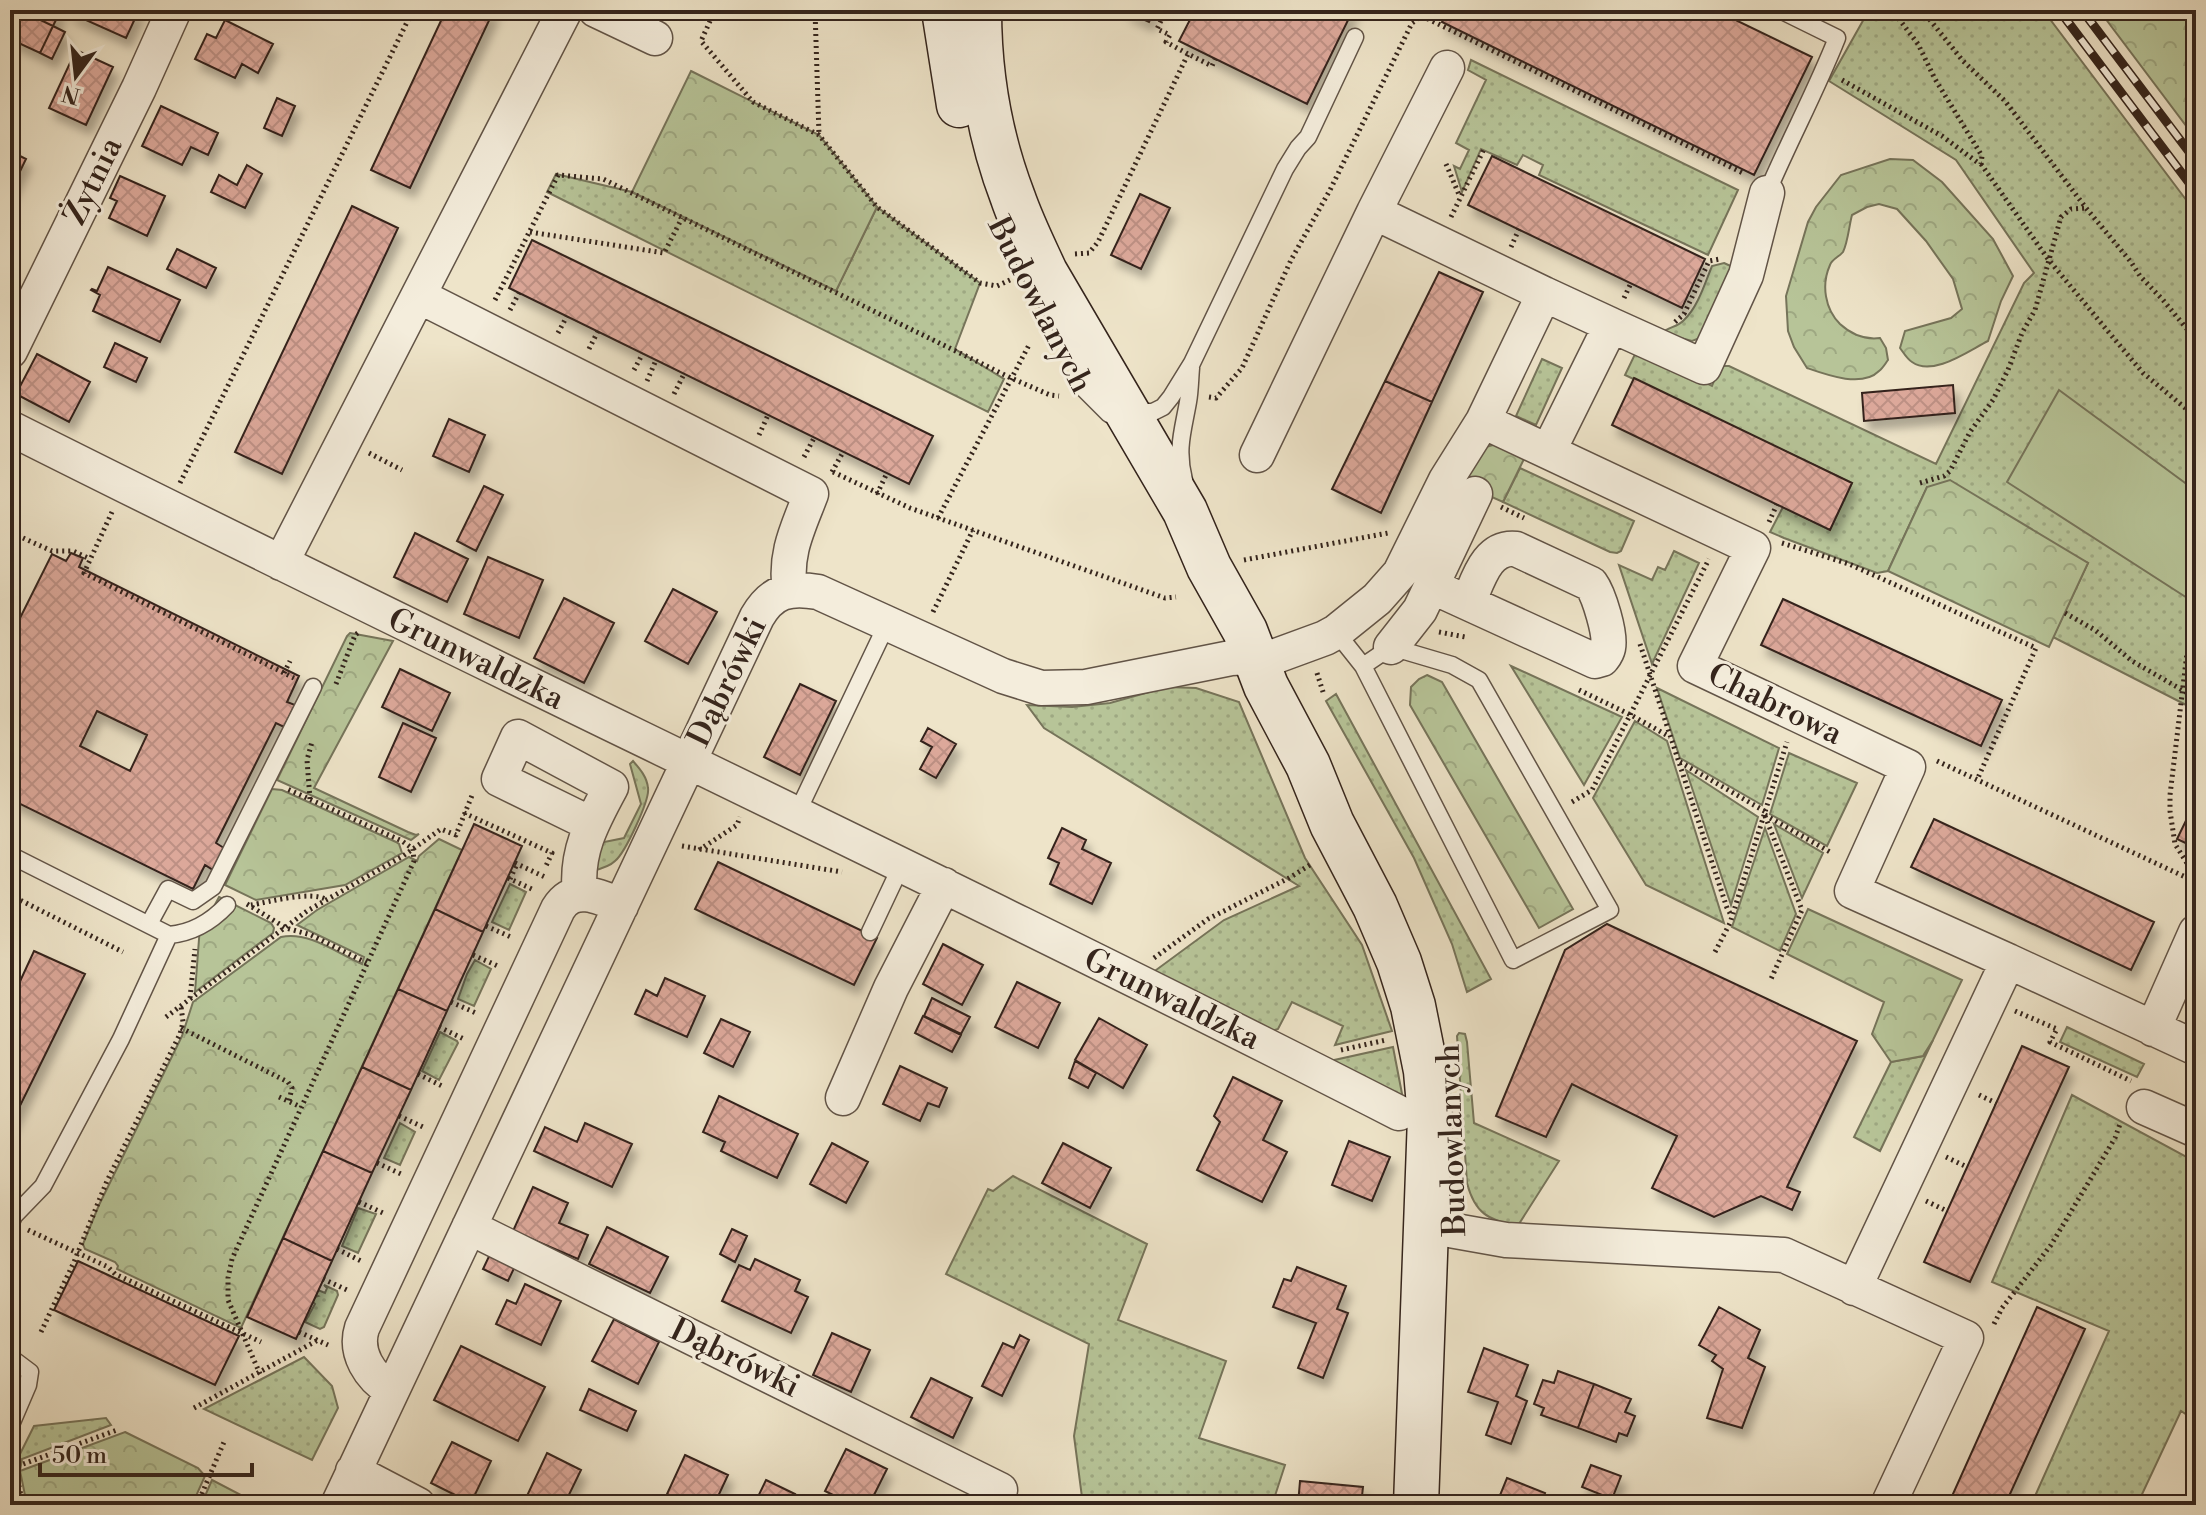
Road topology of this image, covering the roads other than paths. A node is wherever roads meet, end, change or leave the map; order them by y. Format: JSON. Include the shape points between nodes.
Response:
{"nodes":[{"id":1,"x":174,"y":10,"type":"edge"},
{"id":2,"x":565,"y":10,"type":"edge"},
{"id":3,"x":596,"y":10,"type":"edge"},
{"id":4,"x":944,"y":10,"type":"edge"},
{"id":5,"x":979,"y":10,"type":"edge"},
{"id":6,"x":1780,"y":10,"type":"edge"},
{"id":7,"x":1355,"y":37,"type":"dead end"},
{"id":8,"x":655,"y":38,"type":"dead end"},
{"id":9,"x":1447,"y":68,"type":"dead end"},
{"id":10,"x":1767,"y":193,"type":"joint"},
{"id":11,"x":1374,"y":212,"type":"junction"},
{"id":12,"x":1544,"y":294,"type":"junction"},
{"id":13,"x":419,"y":296,"type":"junction"},
{"id":14,"x":1622,"y":316,"type":"junction"},
{"id":15,"x":10,"y":351,"type":"edge"},
{"id":16,"x":1192,"y":363,"type":"junction"},
{"id":17,"x":1069,"y":390,"type":"junction"},
{"id":18,"x":1483,"y":421,"type":"junction"},
{"id":19,"x":1183,"y":422,"type":"junction"},
{"id":20,"x":10,"y":428,"type":"edge"},
{"id":21,"x":1148,"y":428,"type":"junction"},
{"id":22,"x":1549,"y":450,"type":"junction"},
{"id":23,"x":1257,"y":455,"type":"dead end"},
{"id":24,"x":1475,"y":494,"type":"dead end"},
{"id":25,"x":1235,"y":562,"type":"junction"},
{"id":26,"x":281,"y":563,"type":"junction"},
{"id":27,"x":1431,"y":586,"type":"junction"},
{"id":28,"x":790,"y":591,"type":"junction"},
{"id":29,"x":1468,"y":603,"type":"dead end"},
{"id":30,"x":887,"y":624,"type":"junction"},
{"id":31,"x":1321,"y":639,"type":"junction"},
{"id":32,"x":1391,"y":647,"type":"junction"},
{"id":33,"x":1254,"y":657,"type":"junction"},
{"id":34,"x":1363,"y":666,"type":"junction"},
{"id":35,"x":313,"y":687,"type":"road end"},
{"id":36,"x":688,"y":763,"type":"junction"},
{"id":37,"x":797,"y":813,"type":"junction"},
{"id":38,"x":591,"y":824,"type":"dead end"},
{"id":39,"x":10,"y":855,"type":"edge"},
{"id":40,"x":898,"y":872,"type":"junction"},
{"id":41,"x":944,"y":885,"type":"junction"},
{"id":42,"x":580,"y":894,"type":"junction"},
{"id":43,"x":227,"y":905,"type":"dead end"},
{"id":44,"x":621,"y":906,"type":"junction"},
{"id":45,"x":149,"y":924,"type":"junction"},
{"id":46,"x":870,"y":932,"type":"dead end"},
{"id":47,"x":2196,"y":932,"type":"edge"},
{"id":48,"x":169,"y":935,"type":"junction"},
{"id":49,"x":2008,"y":961,"type":"junction"},
{"id":50,"x":2153,"y":1029,"type":"junction"},
{"id":51,"x":2196,"y":1048,"type":"edge"},
{"id":52,"x":843,"y":1098,"type":"dead end"},
{"id":53,"x":2134,"y":1104,"type":"road end"},
{"id":54,"x":1399,"y":1113,"type":"dead end"},
{"id":55,"x":2196,"y":1130,"type":"edge"},
{"id":56,"x":11,"y":1223,"type":"edge"},
{"id":57,"x":469,"y":1227,"type":"junction"},
{"id":58,"x":1442,"y":1229,"type":"junction"},
{"id":59,"x":1854,"y":1288,"type":"junction"},
{"id":60,"x":10,"y":1357,"type":"edge"},
{"id":61,"x":391,"y":1390,"type":"junction"},
{"id":62,"x":10,"y":1427,"type":"edge"},
{"id":63,"x":353,"y":1471,"type":"junction"},
{"id":64,"x":1000,"y":1490,"type":"dead end"},
{"id":65,"x":338,"y":1505,"type":"edge"},
{"id":66,"x":418,"y":1505,"type":"edge"},
{"id":67,"x":1416,"y":1505,"type":"edge"},
{"id":68,"x":1439,"y":1505,"type":"edge"},
{"id":69,"x":1888,"y":1505,"type":"edge"}],
"edges":[{"from":1,"to":15,"type":"street","name":"Żytnia"},
{"from":2,"to":13,"type":"street"},
{"from":3,"to":8,"type":"street"},
{"from":4,"to":17,"type":"main road","name":"Budowlanych","via":[[963,125],[982,188]]},
{"from":5,"to":21,"type":"main road","name":"Budowlanych","via":[[985,94],[1013,198],[1045,272]]},
{"from":6,"to":10,"type":"lane","via":[[1837,38]]},
{"from":7,"to":16,"type":"lane"},
{"from":9,"to":11,"type":"street"},
{"from":10,"to":14,"type":"street","via":[[1746,275],[1704,367]]},
{"from":11,"to":12,"type":"street"},
{"from":11,"to":23,"type":"street"},
{"from":12,"to":14,"type":"street"},
{"from":12,"to":18,"type":"street"},
{"from":13,"to":26,"type":"street"},
{"from":13,"to":28,"type":"street","via":[[811,494],[789,551]]},
{"from":14,"to":22,"type":"street"},
{"from":16,"to":19,"type":"lane"},
{"from":16,"to":21,"type":"lane","via":[[1163,407],[1148,414]]},
{"from":17,"to":21,"type":"lane","via":[[1134,435]]},
{"from":17,"to":25,"type":"main road","name":"Budowlanych","via":[[1115,446]]},
{"from":18,"to":22,"type":"street","name":"Chabrowa"},
{"from":18,"to":31,"type":"street","via":[[1446,480],[1400,573],[1377,599]]},
{"from":19,"to":21,"type":"lane"},
{"from":19,"to":25,"type":"lane","via":[[1181,466]]},
{"from":20,"to":26,"type":"street","name":"Grunwaldzka"},
{"from":21,"to":25,"type":"main road","name":"Budowlanych","via":[[1185,511]]},
{"from":22,"to":49,"type":"street","name":"Chabrowa","via":[[1753,548],[1695,666],[1908,767],[1852,891]]},
{"from":24,"to":27,"type":"street"},
{"from":25,"to":33,"type":"main road","name":"Budowlanych","via":[[1243,628]]},
{"from":26,"to":36,"type":"street","name":"Grunwaldzka"},
{"from":27,"to":29,"type":"street"},
{"from":27,"to":32,"type":"street"},
{"from":28,"to":30,"type":"street","name":"Dąbrówki","via":[[818,592]]},
{"from":28,"to":36,"type":"street","name":"Dąbrówki","via":[[770,599],[757,617]]},
{"from":30,"to":33,"type":"street","name":"Dąbrówki","via":[[1003,676],[1047,689]]},
{"from":30,"to":37,"type":"lane"},
{"from":31,"to":33,"type":"street","via":[[1276,656]]},
{"from":31,"to":34,"type":"lane"},
{"from":32,"to":34,"type":"lane"},
{"from":32,"to":34,"type":"lane","via":[[1452,665],[1479,680],[1610,910],[1513,960]]},
{"from":33,"to":58,"type":"main road","name":"Budowlanych","via":[[1390,940],[1415,1015]]},
{"from":35,"to":45,"type":"lane","via":[[213,887],[193,901],[168,889]]},
{"from":36,"to":37,"type":"street","name":"Grunwaldzka"},
{"from":36,"to":44,"type":"street","name":"Dąbrówki"},
{"from":37,"to":40,"type":"street","name":"Grunwaldzka"},
{"from":38,"to":42,"type":"street","via":[[579,866]]},
{"from":39,"to":45,"type":"lane"},
{"from":40,"to":41,"type":"street","name":"Grunwaldzka"},
{"from":40,"to":46,"type":"lane"},
{"from":41,"to":52,"type":"street"},
{"from":41,"to":54,"type":"street","name":"Grunwaldzka"},
{"from":42,"to":44,"type":"street"},
{"from":42,"to":61,"type":"street","via":[[560,904],[362,1328],[362,1356],[373,1376]]},
{"from":43,"to":48,"type":"lane","via":[[197,928]]},
{"from":44,"to":57,"type":"street","name":"Dąbrówki"},
{"from":45,"to":48,"type":"lane"},
{"from":47,"to":50,"type":"street"},
{"from":48,"to":56,"type":"lane","via":[[43,1186]]},
{"from":49,"to":50,"type":"street"},
{"from":49,"to":59,"type":"street"},
{"from":50,"to":51,"type":"street"},
{"from":53,"to":55,"type":"street"},
{"from":57,"to":61,"type":"street","name":"Dąbrówki"},
{"from":57,"to":64,"type":"street","name":"Dąbrówki"},
{"from":58,"to":59,"type":"street","via":[[1506,1240],[1784,1255]]},
{"from":58,"to":67,"type":"main road","name":"Budowlanych"},
{"from":58,"to":68,"type":"main road","name":"Budowlanych"},
{"from":59,"to":69,"type":"street","via":[[1966,1338]]},
{"from":60,"to":62,"type":"lane","via":[[30,1372]]},
{"from":61,"to":63,"type":"street","name":"Dąbrówki"},
{"from":63,"to":65,"type":"street","name":"Dąbrówki"},
{"from":63,"to":66,"type":"street"}]}
